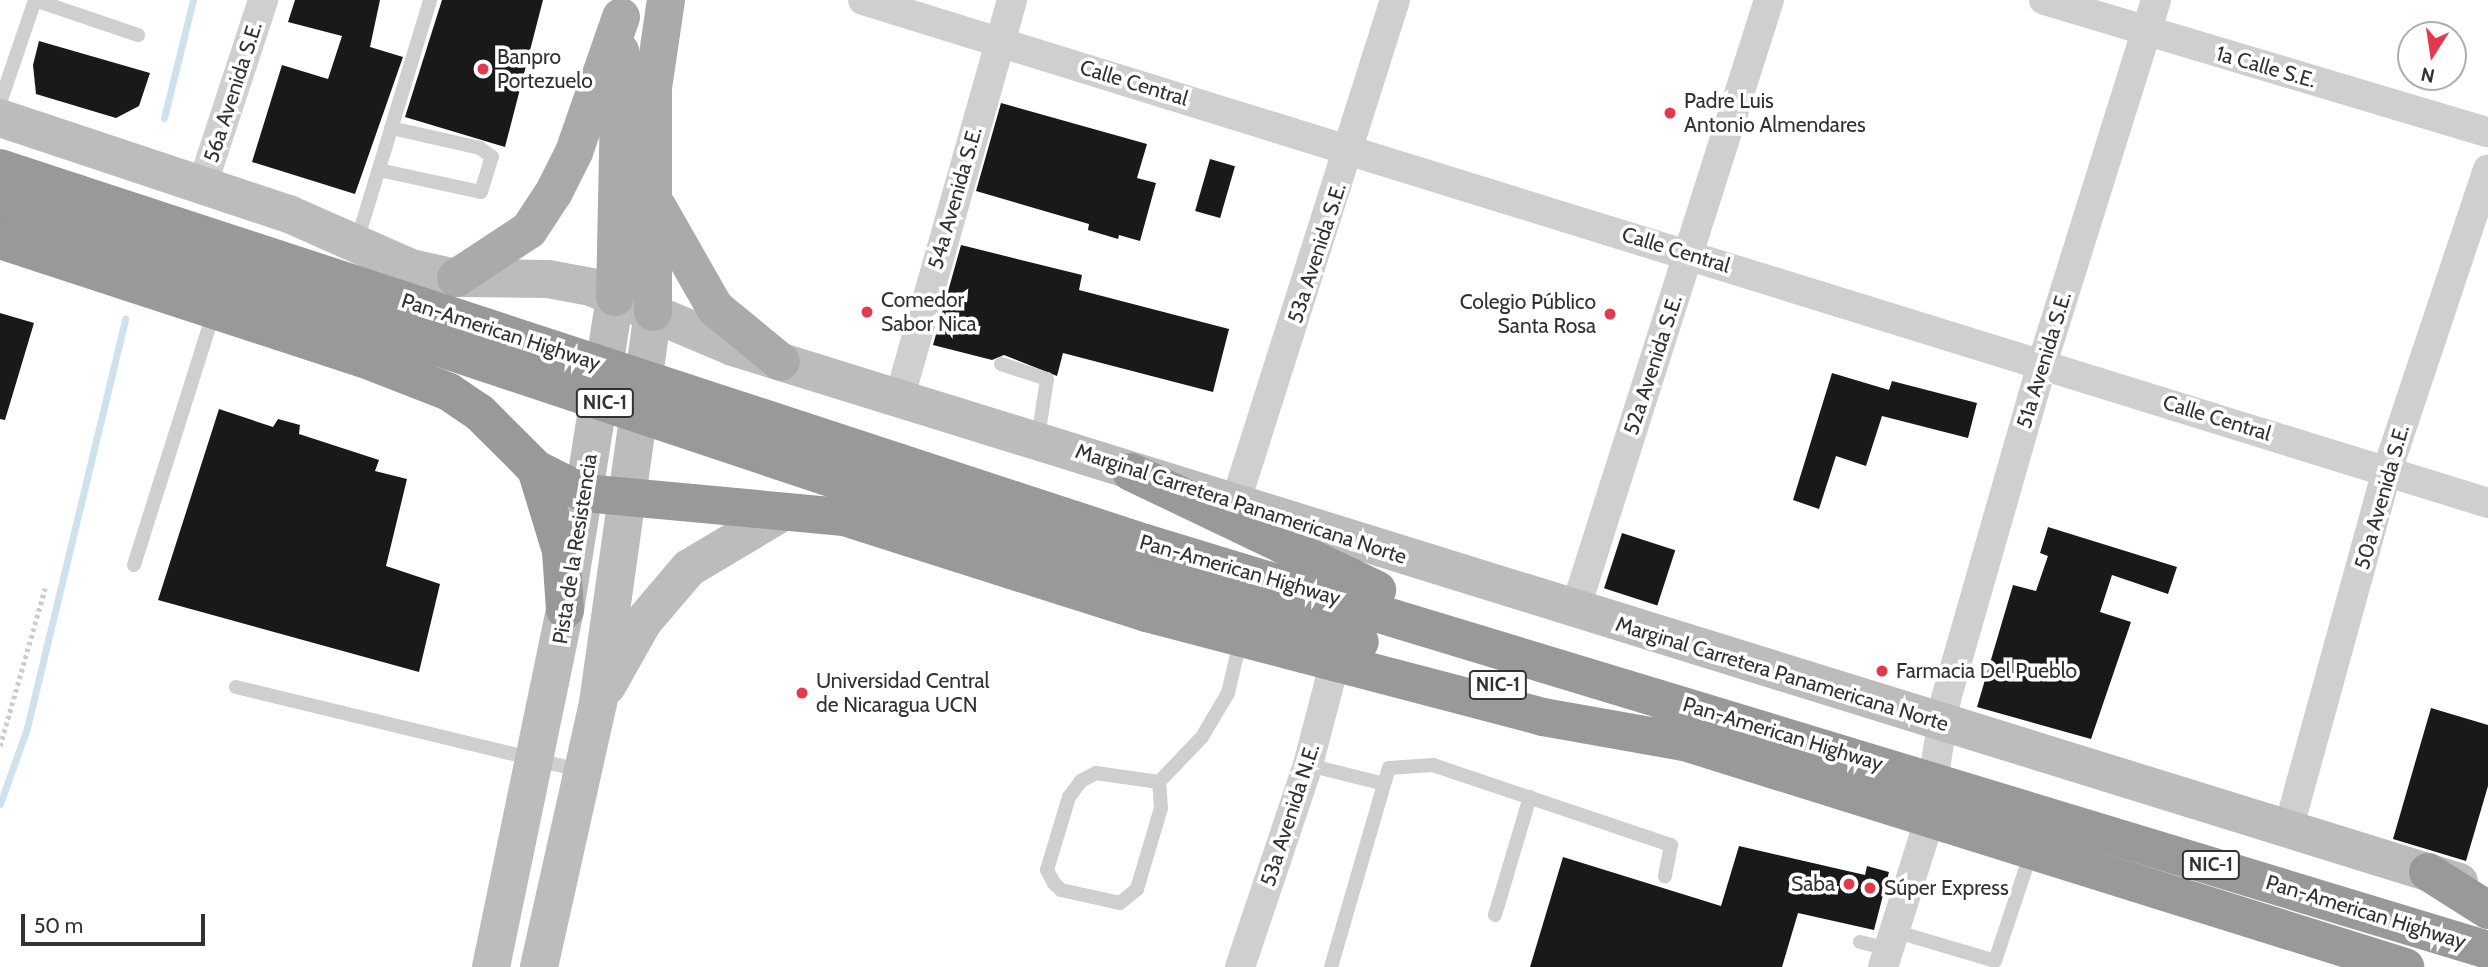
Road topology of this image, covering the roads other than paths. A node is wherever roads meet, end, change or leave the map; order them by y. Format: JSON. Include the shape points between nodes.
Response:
{"nodes":[{"id":1,"x":35,"y":0,"type":"edge"},
{"id":2,"x":263,"y":0,"type":"edge"},
{"id":3,"x":430,"y":0,"type":"edge"},
{"id":4,"x":666,"y":0,"type":"edge"},
{"id":5,"x":863,"y":0,"type":"edge"},
{"id":6,"x":1012,"y":0,"type":"edge"},
{"id":7,"x":1395,"y":0,"type":"edge"},
{"id":8,"x":1769,"y":0,"type":"edge"},
{"id":9,"x":2044,"y":0,"type":"edge"},
{"id":10,"x":2156,"y":0,"type":"edge"},
{"id":11,"x":623,"y":9,"type":"edge"},
{"id":12,"x":2146,"y":32,"type":"junction"},
{"id":13,"x":138,"y":35,"type":"dead end"},
{"id":14,"x":999,"y":41,"type":"junction"},
{"id":15,"x":0,"y":103,"type":"edge"},
{"id":16,"x":0,"y":118,"type":"edge"},
{"id":17,"x":391,"y":128,"type":"junction"},
{"id":18,"x":2488,"y":132,"type":"edge"},
{"id":19,"x":0,"y":145,"type":"edge"},
{"id":20,"x":1351,"y":149,"type":"junction"},
{"id":21,"x":0,"y":168,"type":"edge"},
{"id":22,"x":2488,"y":169,"type":"edge"},
{"id":23,"x":379,"y":170,"type":"junction"},
{"id":24,"x":203,"y":183,"type":"junction"},
{"id":25,"x":0,"y":201,"type":"edge"},
{"id":26,"x":656,"y":202,"type":"junction"},
{"id":27,"x":73,"y":209,"type":"junction"},
{"id":28,"x":0,"y":240,"type":"edge"},
{"id":29,"x":357,"y":242,"type":"junction"},
{"id":30,"x":1688,"y":254,"type":"junction"},
{"id":31,"x":411,"y":268,"type":"junction"},
{"id":32,"x":456,"y":278,"type":"junction"},
{"id":33,"x":615,"y":298,"type":"junction"},
{"id":34,"x":214,"y":310,"type":"junction"},
{"id":35,"x":653,"y":312,"type":"junction"},
{"id":36,"x":781,"y":362,"type":"junction"},
{"id":37,"x":1001,"y":364,"type":"dead end"},
{"id":38,"x":2042,"y":364,"type":"junction"},
{"id":39,"x":900,"y":396,"type":"junction"},
{"id":40,"x":1038,"y":440,"type":"junction"},
{"id":41,"x":536,"y":469,"type":"junction"},
{"id":42,"x":2387,"y":471,"type":"junction"},
{"id":43,"x":1131,"y":472,"type":"junction"},
{"id":44,"x":584,"y":493,"type":"junction"},
{"id":45,"x":622,"y":500,"type":"junction"},
{"id":46,"x":2488,"y":503,"type":"edge"},
{"id":47,"x":1235,"y":504,"type":"junction"},
{"id":48,"x":778,"y":515,"type":"junction"},
{"id":49,"x":134,"y":565,"type":"dead end"},
{"id":50,"x":565,"y":610,"type":"junction"},
{"id":51,"x":1576,"y":610,"type":"junction"},
{"id":52,"x":1241,"y":637,"type":"junction"},
{"id":53,"x":1490,"y":643,"type":"junction"},
{"id":54,"x":1335,"y":661,"type":"junction"},
{"id":55,"x":236,"y":687,"type":"dead end"},
{"id":56,"x":598,"y":703,"type":"junction"},
{"id":57,"x":1942,"y":724,"type":"junction"},
{"id":58,"x":1684,"y":742,"type":"junction"},
{"id":59,"x":536,"y":762,"type":"junction"},
{"id":60,"x":1308,"y":765,"type":"junction"},
{"id":61,"x":583,"y":772,"type":"junction"},
{"id":62,"x":1933,"y":780,"type":"junction"},
{"id":63,"x":1159,"y":782,"type":"junction"},
{"id":64,"x":1381,"y":783,"type":"junction"},
{"id":65,"x":1530,"y":797,"type":"junction"},
{"id":66,"x":1927,"y":819,"type":"junction"},
{"id":67,"x":2288,"y":830,"type":"junction"},
{"id":68,"x":2032,"y":851,"type":"junction"},
{"id":69,"x":2428,"y":872,"type":"junction"},
{"id":70,"x":1665,"y":876,"type":"dead end"},
{"id":71,"x":2488,"y":891,"type":"edge"},
{"id":72,"x":2488,"y":910,"type":"edge"},
{"id":73,"x":1495,"y":915,"type":"dead end"},
{"id":74,"x":1860,"y":943,"type":"dead end"},
{"id":75,"x":1889,"y":949,"type":"edge"},
{"id":76,"x":2488,"y":950,"type":"edge"},
{"id":77,"x":491,"y":967,"type":"edge"},
{"id":78,"x":539,"y":967,"type":"edge"},
{"id":79,"x":1240,"y":967,"type":"edge"},
{"id":80,"x":1331,"y":967,"type":"edge"},
{"id":81,"x":2405,"y":967,"type":"edge"}],
"edges":[{"from":1,"to":13,"type":"lane"},
{"from":1,"to":15,"type":"lane"},
{"from":2,"to":24,"type":"street","name":"56a Avenida S.E."},
{"from":3,"to":17,"type":"lane"},
{"from":4,"to":26,"type":"main road","name":"Pista de la Resistencia","via":[[653,88]]},
{"from":5,"to":14,"type":"street","name":"Calle Central"},
{"from":6,"to":14,"type":"street","name":"54a Avenida S.E."},
{"from":7,"to":20,"type":"street","name":"53a Avenida S.E."},
{"from":8,"to":30,"type":"street","name":"52a Avenida S.E."},
{"from":9,"to":12,"type":"street","name":"1a Calle S.E."},
{"from":10,"to":12,"type":"street","name":"51a Avenida S.E."},
{"from":11,"to":32,"type":"main road","via":[[574,152],[554,192],[529,230]]},
{"from":11,"to":33,"type":"main road","name":"Pista de la Resistencia"},
{"from":12,"to":18,"type":"street","name":"1a Calle S.E."},
{"from":12,"to":38,"type":"street","name":"51a Avenida S.E."},
{"from":14,"to":20,"type":"street","name":"Calle Central"},
{"from":14,"to":39,"type":"street","name":"54a Avenida S.E."},
{"from":16,"to":24,"type":"street","name":"Marginal Carretera Panamericana Norte"},
{"from":17,"to":23,"type":"lane"},
{"from":17,"to":23,"type":"lane","via":[[480,148],[492,157],[481,192]]},
{"from":19,"to":31,"type":"street"},
{"from":20,"to":30,"type":"street","name":"Calle Central"},
{"from":20,"to":47,"type":"street","name":"53a Avenida S.E."},
{"from":21,"to":27,"type":"highway","name":"Pan-American Highway","number":"NIC-1"},
{"from":22,"to":42,"type":"street","name":"50a Avenida S.E."},
{"from":23,"to":29,"type":"lane"},
{"from":24,"to":29,"type":"street","name":"Marginal Carretera Panamericana Norte","via":[[291,210]]},
{"from":25,"to":27,"type":"highway","name":"Pan-American Highway","number":"NIC-1"},
{"from":26,"to":35,"type":"main road","name":"Pista de la Resistencia"},
{"from":26,"to":36,"type":"main road","via":[[715,308]]},
{"from":27,"to":53,"type":"highway","name":"Pan-American Highway","number":"NIC-1","bridge":true,"via":[[1145,542]]},
{"from":27,"to":58,"type":"highway","name":"Pan-American Highway","number":"NIC-1","bridge":true,"via":[[1140,581],[1312,628]]},
{"from":28,"to":34,"type":"highway"},
{"from":29,"to":31,"type":"street","name":"Marginal Carretera Panamericana Norte"},
{"from":30,"to":38,"type":"street","name":"Calle Central"},
{"from":30,"to":51,"type":"street","name":"52a Avenida S.E."},
{"from":31,"to":32,"type":"street","name":"Marginal Carretera Panamericana Norte"},
{"from":32,"to":33,"type":"street","name":"Marginal Carretera Panamericana Norte","via":[[571,282]]},
{"from":33,"to":35,"type":"street","name":"Marginal Carretera Panamericana Norte"},
{"from":33,"to":44,"type":"street","name":"Pista de la Resistencia"},
{"from":34,"to":41,"type":"highway","via":[[449,392],[479,412]]},
{"from":34,"to":49,"type":"lane"},
{"from":35,"to":36,"type":"street","name":"Marginal Carretera Panamericana Norte"},
{"from":35,"to":45,"type":"street","name":"Pista de la Resistencia"},
{"from":36,"to":39,"type":"street","name":"Marginal Carretera Panamericana Norte"},
{"from":37,"to":40,"type":"lane","via":[[1046,379]]},
{"from":38,"to":42,"type":"street","name":"Calle Central"},
{"from":38,"to":57,"type":"street","name":"51a Avenida S.E."},
{"from":39,"to":40,"type":"street","name":"Marginal Carretera Panamericana Norte"},
{"from":40,"to":43,"type":"street","name":"Marginal Carretera Panamericana Norte"},
{"from":41,"to":44,"type":"highway"},
{"from":41,"to":50,"type":"highway","via":[[561,551]]},
{"from":42,"to":46,"type":"street","name":"Calle Central"},
{"from":42,"to":67,"type":"street","name":"50a Avenida S.E."},
{"from":43,"to":47,"type":"street","name":"Marginal Carretera Panamericana Norte"},
{"from":43,"to":53,"type":"highway"},
{"from":44,"to":45,"type":"highway"},
{"from":44,"to":50,"type":"street","name":"Pista de la Resistencia"},
{"from":45,"to":48,"type":"highway"},
{"from":45,"to":56,"type":"street","name":"Pista de la Resistencia"},
{"from":47,"to":51,"type":"street","name":"Marginal Carretera Panamericana Norte"},
{"from":48,"to":52,"type":"highway","via":[[844,517]]},
{"from":48,"to":56,"type":"street","via":[[689,568],[643,622]]},
{"from":50,"to":59,"type":"street","name":"Pista de la Resistencia"},
{"from":51,"to":57,"type":"street","name":"Marginal Carretera Panamericana Norte"},
{"from":52,"to":54,"type":"highway"},
{"from":52,"to":63,"type":"lane","via":[[1228,693],[1202,737]]},
{"from":53,"to":62,"type":"highway","name":"Pan-American Highway","number":"NIC-1"},
{"from":54,"to":58,"type":"highway","via":[[1543,716]]},
{"from":54,"to":60,"type":"street","name":"53a Avenida N.E."},
{"from":55,"to":59,"type":"lane"},
{"from":56,"to":61,"type":"street","name":"Pista de la Resistencia"},
{"from":57,"to":62,"type":"street","name":"51a Avenida S.E."},
{"from":57,"to":67,"type":"street","name":"Marginal Carretera Panamericana Norte"},
{"from":58,"to":66,"type":"highway","name":"Pan-American Highway","number":"NIC-1"},
{"from":59,"to":61,"type":"lane"},
{"from":59,"to":77,"type":"street","name":"Pista de la Resistencia"},
{"from":60,"to":64,"type":"lane"},
{"from":60,"to":79,"type":"street","name":"53a Avenida N.E."},
{"from":61,"to":78,"type":"street","name":"Pista de la Resistencia"},
{"from":62,"to":66,"type":"street","name":"51a Avenida S.E."},
{"from":62,"to":76,"type":"highway","name":"Pan-American Highway","number":"NIC-1"},
{"from":63,"to":63,"type":"lane","via":[[1096,773],[1081,781],[1069,797],[1047,870],[1061,890],[1120,903],[1130,898],[1137,890],[1161,808]]},
{"from":64,"to":65,"type":"lane","via":[[1388,768],[1423,764]]},
{"from":64,"to":80,"type":"lane"},
{"from":65,"to":70,"type":"lane","via":[[1671,845]]},
{"from":65,"to":73,"type":"lane"},
{"from":66,"to":68,"type":"highway","name":"Pan-American Highway","number":"NIC-1"},
{"from":66,"to":75,"type":"street","name":"51a Avenida S.E."},
{"from":67,"to":69,"type":"street","name":"Marginal Carretera Panamericana Norte"},
{"from":68,"to":75,"type":"lane","via":[[1995,961]]},
{"from":68,"to":81,"type":"highway","name":"Pan-American Highway","number":"NIC-1"},
{"from":69,"to":71,"type":"street","name":"Marginal Carretera Panamericana Norte"},
{"from":69,"to":72,"type":"highway"},
{"from":74,"to":75,"type":"lane"}]}
